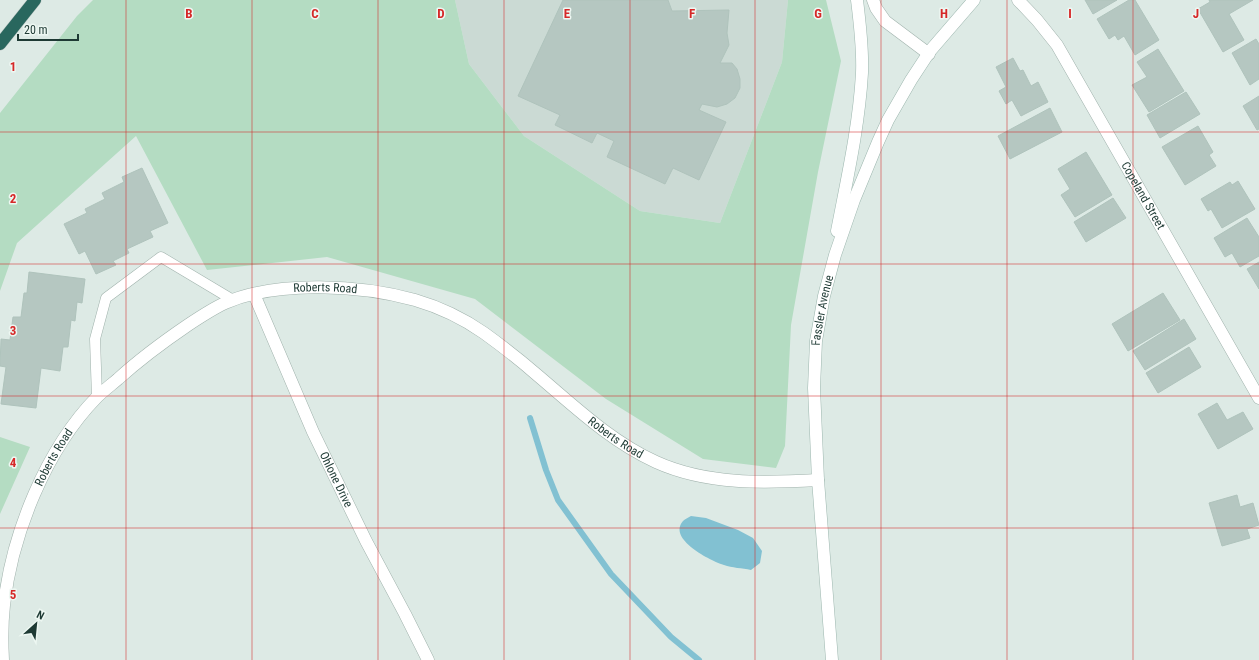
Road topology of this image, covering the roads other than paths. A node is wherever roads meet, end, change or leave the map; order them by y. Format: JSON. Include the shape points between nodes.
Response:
{"nodes":[{"id":1,"x":35,"y":0,"type":"edge"},
{"id":2,"x":857,"y":0,"type":"edge"},
{"id":3,"x":873,"y":0,"type":"edge"},
{"id":4,"x":974,"y":0,"type":"edge"},
{"id":5,"x":1018,"y":0,"type":"edge"},
{"id":6,"x":0,"y":44,"type":"edge"},
{"id":7,"x":929,"y":54,"type":"junction"},
{"id":8,"x":829,"y":274,"type":"junction"},
{"id":9,"x":254,"y":294,"type":"junction"},
{"id":10,"x":233,"y":300,"type":"junction"},
{"id":11,"x":97,"y":397,"type":"junction"},
{"id":12,"x":1259,"y":398,"type":"edge"},
{"id":13,"x":818,"y":480,"type":"junction"},
{"id":14,"x":2,"y":660,"type":"edge"},
{"id":15,"x":428,"y":660,"type":"edge"},
{"id":16,"x":832,"y":660,"type":"edge"}],
"edges":[{"from":1,"to":6,"type":"highway"},
{"from":2,"to":8,"type":"street","via":[[862,53],[861,89]]},
{"from":3,"to":7,"type":"street","via":[[885,21]]},
{"from":4,"to":7,"type":"street","name":"Fassler Avenue"},
{"from":5,"to":12,"type":"street","name":"Copeland Street","via":[[1057,45]]},
{"from":7,"to":8,"type":"street","name":"Fassler Avenue","via":[[904,92],[878,142],[854,200]]},
{"from":8,"to":13,"type":"street","name":"Fassler Avenue","via":[[820,316],[815,364],[814,415]]},
{"from":9,"to":10,"type":"street","name":"Roberts Road"},
{"from":9,"to":13,"type":"street","name":"Roberts Road","via":[[278,289],[340,288],[379,292],[417,300],[453,314],[482,332],[535,372],[598,426],[656,462],[695,475],[732,480]]},
{"from":9,"to":15,"type":"street","name":"Ohlone Drive","via":[[313,432]]},
{"from":10,"to":11,"type":"street","name":"Roberts Road","via":[[215,308],[164,341]]},
{"from":10,"to":11,"type":"lane","via":[[161,257],[106,298],[95,339]]},
{"from":11,"to":14,"type":"street","name":"Roberts Road","via":[[60,446],[30,505],[20,532],[9,572],[4,606]]},
{"from":13,"to":16,"type":"street","name":"Fassler Avenue"}]}
